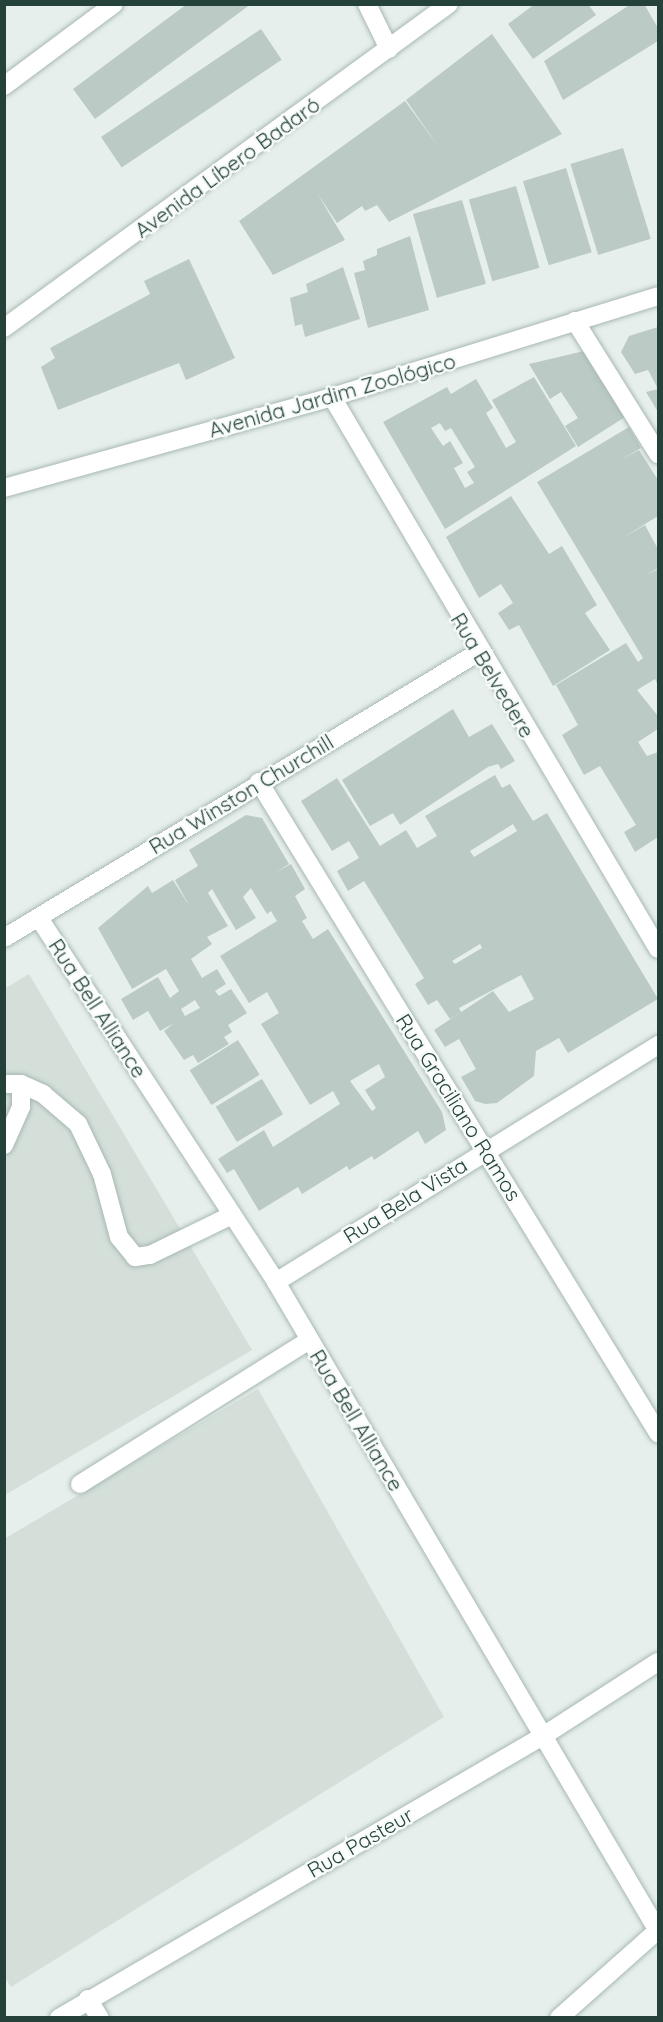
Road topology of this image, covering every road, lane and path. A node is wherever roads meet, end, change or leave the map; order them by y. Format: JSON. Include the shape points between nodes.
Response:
{"nodes":[{"id":1,"x":114,"y":4,"type":"edge"},
{"id":2,"x":367,"y":4,"type":"edge"},
{"id":3,"x":449,"y":4,"type":"edge"},
{"id":4,"x":389,"y":49,"type":"junction"},
{"id":5,"x":4,"y":86,"type":"edge"},
{"id":6,"x":658,"y":296,"type":"edge"},
{"id":7,"x":575,"y":321,"type":"junction"},
{"id":8,"x":4,"y":328,"type":"edge"},
{"id":9,"x":332,"y":398,"type":"junction"},
{"id":10,"x":658,"y":454,"type":"edge"},
{"id":11,"x":4,"y":488,"type":"edge"},
{"id":12,"x":479,"y":652,"type":"junction"},
{"id":13,"x":258,"y":782,"type":"junction"},
{"id":14,"x":39,"y":918,"type":"junction"},
{"id":15,"x":4,"y":938,"type":"edge"},
{"id":16,"x":658,"y":949,"type":"edge"},
{"id":17,"x":658,"y":1045,"type":"edge"},
{"id":18,"x":13,"y":1084,"type":"edge"},
{"id":19,"x":4,"y":1145,"type":"edge"},
{"id":20,"x":485,"y":1149,"type":"junction"},
{"id":21,"x":232,"y":1215,"type":"junction"},
{"id":22,"x":276,"y":1282,"type":"junction"},
{"id":23,"x":310,"y":1340,"type":"junction"},
{"id":24,"x":658,"y":1433,"type":"edge"},
{"id":25,"x":80,"y":1484,"type":"dead end"},
{"id":26,"x":658,"y":1662,"type":"edge"},
{"id":27,"x":543,"y":1736,"type":"junction"},
{"id":28,"x":658,"y":1930,"type":"edge"},
{"id":29,"x":88,"y":1999,"type":"junction"},
{"id":30,"x":59,"y":2018,"type":"edge"},
{"id":31,"x":100,"y":2018,"type":"edge"},
{"id":32,"x":559,"y":2018,"type":"edge"}],
"edges":[{"from":1,"to":5,"type":"street"},
{"from":2,"to":4,"type":"street"},
{"from":3,"to":4,"type":"street","name":"Avenida Líbero Badaró"},
{"from":4,"to":8,"type":"street","name":"Avenida Líbero Badaró"},
{"from":6,"to":7,"type":"street","name":"Avenida Jardim Zoológico"},
{"from":7,"to":9,"type":"street","name":"Avenida Jardim Zoológico"},
{"from":7,"to":10,"type":"street"},
{"from":9,"to":11,"type":"street","name":"Avenida Jardim Zoológico"},
{"from":9,"to":12,"type":"street","name":"Rua Belvedere"},
{"from":12,"to":13,"type":"street","name":"Rua Winston Churchill"},
{"from":12,"to":16,"type":"street","name":"Rua Belvedere"},
{"from":13,"to":14,"type":"street","name":"Rua Winston Churchill"},
{"from":13,"to":20,"type":"street","name":"Rua Graciliano Ramos"},
{"from":14,"to":15,"type":"street","name":"Rua Winston Churchill"},
{"from":14,"to":21,"type":"street","name":"Rua Bell Alliance"},
{"from":17,"to":20,"type":"street","name":"Rua Bela Vista"},
{"from":18,"to":19,"type":"street","via":[[21,1107]]},
{"from":18,"to":21,"type":"street","via":[[43,1094],[78,1124],[102,1174],[119,1237],[135,1257],[150,1255]]},
{"from":20,"to":22,"type":"street","name":"Rua Bela Vista"},
{"from":20,"to":24,"type":"street","name":"Rua Graciliano Ramos"},
{"from":21,"to":22,"type":"street","name":"Rua Bell Alliance"},
{"from":22,"to":23,"type":"street","name":"Rua Bell Alliance"},
{"from":23,"to":25,"type":"street"},
{"from":23,"to":27,"type":"street","name":"Rua Bell Alliance"},
{"from":26,"to":27,"type":"street","name":"Rua Pasteur"},
{"from":27,"to":28,"type":"street","name":"Rua Bell Alliance"},
{"from":27,"to":29,"type":"street","name":"Rua Pasteur"},
{"from":28,"to":32,"type":"street"},
{"from":29,"to":30,"type":"street","name":"Rua Pasteur"},
{"from":29,"to":31,"type":"street"}]}
